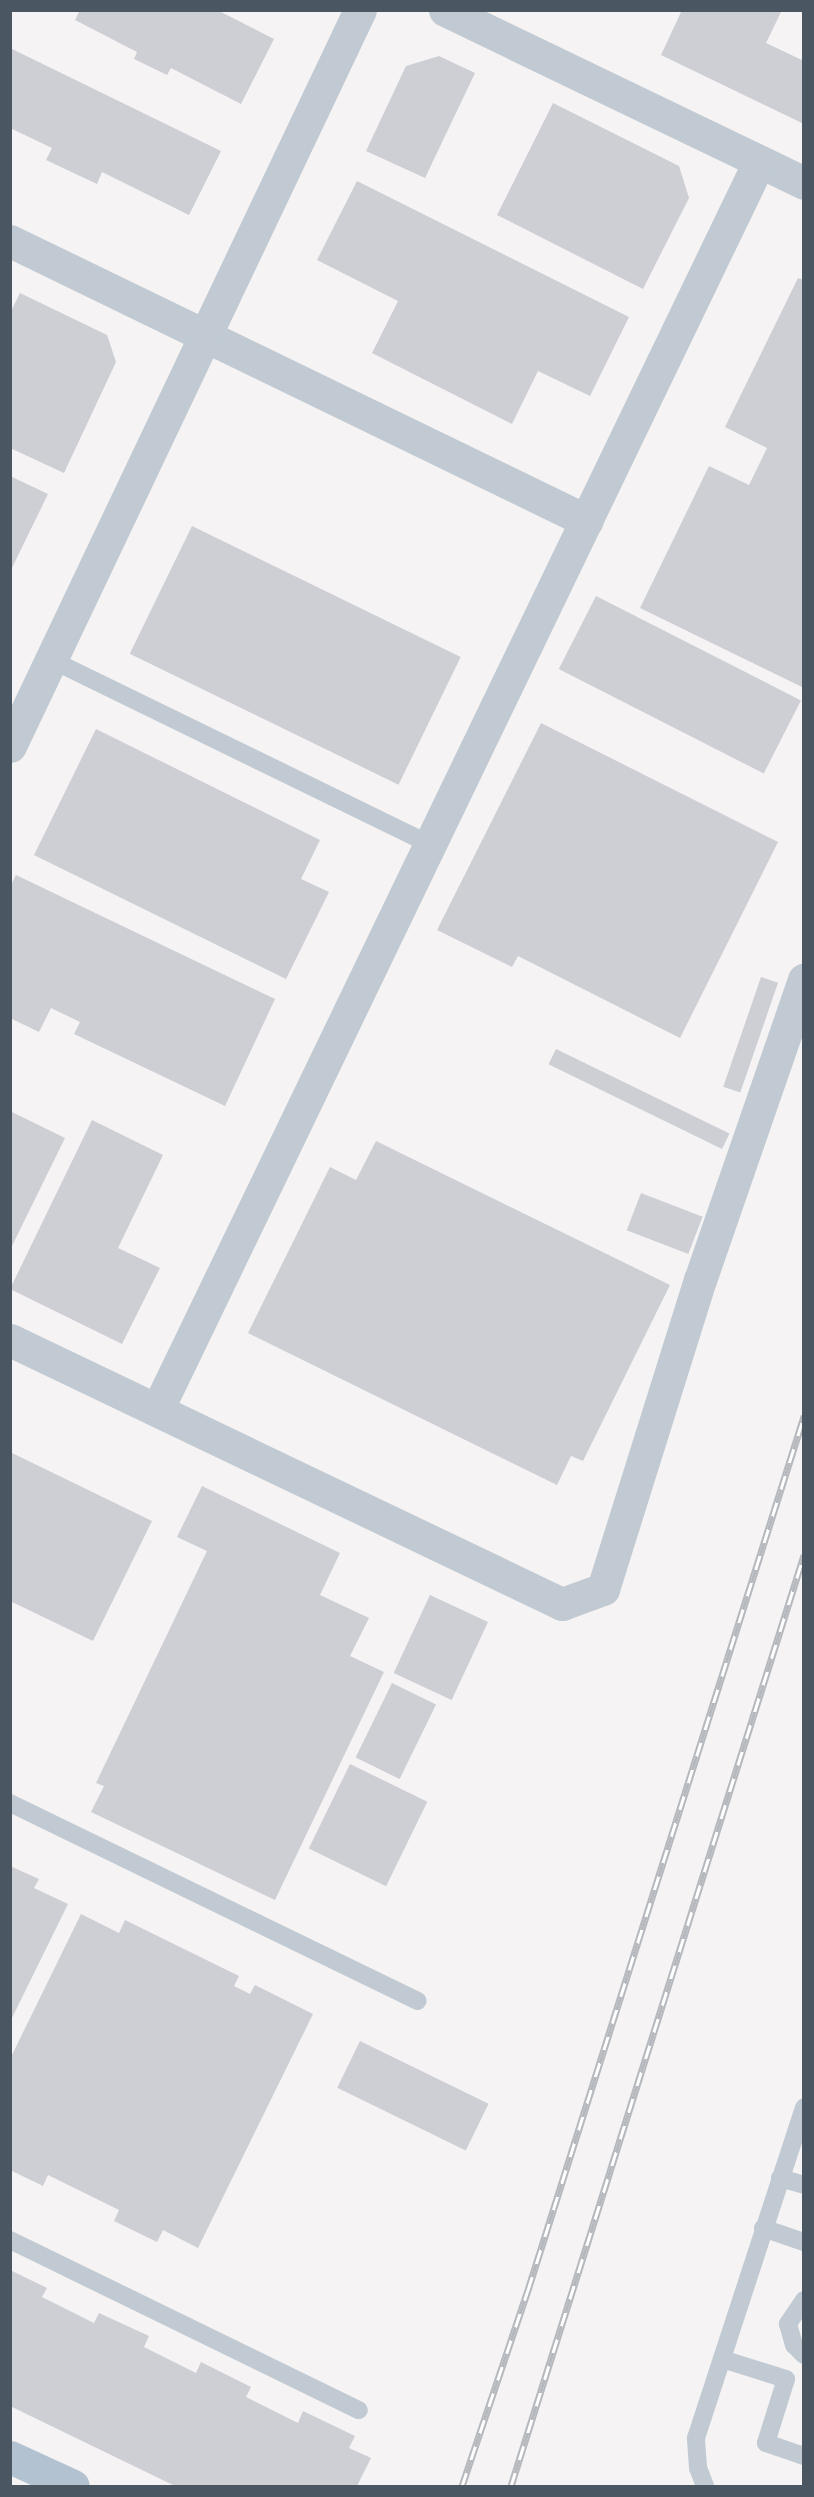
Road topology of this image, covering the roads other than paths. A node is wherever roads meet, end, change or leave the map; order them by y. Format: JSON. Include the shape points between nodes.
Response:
{"nodes":[{"id":1,"x":360,"y":10,"type":"edge"},
{"id":2,"x":445,"y":10,"type":"edge"},
{"id":3,"x":759,"y":162,"type":"junction"},
{"id":4,"x":804,"y":183,"type":"edge"},
{"id":5,"x":10,"y":241,"type":"edge"},
{"id":6,"x":206,"y":336,"type":"junction"},
{"id":7,"x":587,"y":521,"type":"junction"},
{"id":8,"x":52,"y":660,"type":"junction"},
{"id":9,"x":10,"y":746,"type":"edge"},
{"id":10,"x":431,"y":845,"type":"junction"},
{"id":11,"x":804,"y":979,"type":"edge"},
{"id":12,"x":10,"y":1340,"type":"edge"},
{"id":13,"x":158,"y":1408,"type":"junction"},
{"id":14,"x":10,"y":1803,"type":"edge"},
{"id":15,"x":417,"y":2001,"type":"dead end"},
{"id":16,"x":802,"y":2118,"type":"edge"},
{"id":17,"x":780,"y":2178,"type":"junction"},
{"id":18,"x":804,"y":2186,"type":"edge"},
{"id":19,"x":763,"y":2228,"type":"junction"},
{"id":20,"x":10,"y":2240,"type":"edge"},
{"id":21,"x":804,"y":2242,"type":"edge"},
{"id":22,"x":804,"y":2300,"type":"edge"},
{"id":23,"x":804,"y":2355,"type":"edge"},
{"id":24,"x":722,"y":2360,"type":"junction"},
{"id":25,"x":358,"y":2410,"type":"dead end"},
{"id":26,"x":804,"y":2456,"type":"edge"},
{"id":27,"x":10,"y":2457,"type":"edge"},
{"id":28,"x":73,"y":2487,"type":"edge"},
{"id":29,"x":705,"y":2487,"type":"edge"}],
"edges":[{"from":1,"to":6,"type":"street"},
{"from":2,"to":3,"type":"street"},
{"from":3,"to":4,"type":"street"},
{"from":3,"to":7,"type":"street"},
{"from":5,"to":6,"type":"street"},
{"from":6,"to":7,"type":"street"},
{"from":6,"to":8,"type":"street"},
{"from":7,"to":10,"type":"street"},
{"from":8,"to":9,"type":"street"},
{"from":8,"to":10,"type":"lane"},
{"from":10,"to":13,"type":"street"},
{"from":11,"to":13,"type":"street","via":[[700,1280],[603,1589],[562,1604]]},
{"from":12,"to":13,"type":"street"},
{"from":14,"to":15,"type":"lane"},
{"from":16,"to":17,"type":"lane"},
{"from":17,"to":18,"type":"lane"},
{"from":17,"to":19,"type":"lane"},
{"from":19,"to":21,"type":"lane"},
{"from":19,"to":24,"type":"lane"},
{"from":20,"to":25,"type":"lane"},
{"from":22,"to":23,"type":"lane","via":[[788,2324],[794,2345]]},
{"from":24,"to":26,"type":"lane","via":[[786,2379],[766,2443]]},
{"from":24,"to":29,"type":"lane","via":[[696,2438],[698,2468]]},
{"from":27,"to":28,"type":"main road"}]}
